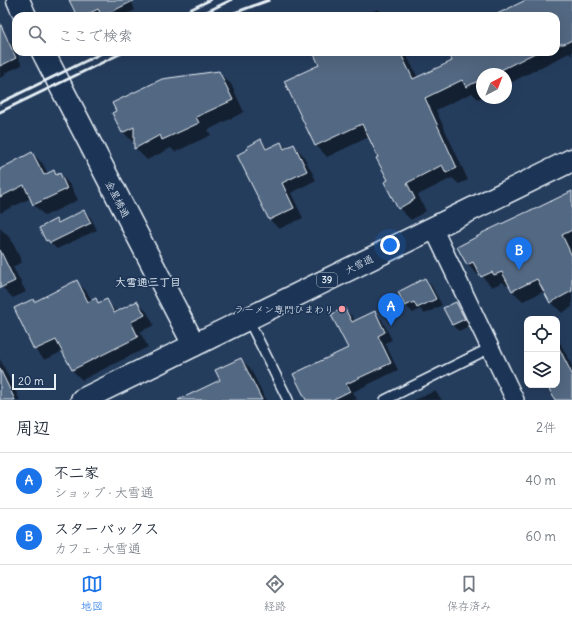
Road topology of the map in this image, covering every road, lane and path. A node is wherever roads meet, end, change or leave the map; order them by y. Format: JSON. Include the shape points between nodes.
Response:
{"nodes":[{"id":1,"x":18,"y":0,"type":"edge"},
{"id":2,"x":23,"y":12,"type":"edge"},
{"id":3,"x":45,"y":56,"type":"edge"},
{"id":4,"x":572,"y":160,"type":"edge"},
{"id":5,"x":433,"y":228,"type":"junction"},
{"id":6,"x":248,"y":318,"type":"junction"},
{"id":7,"x":194,"y":345,"type":"junction"},
{"id":8,"x":490,"y":348,"type":"junction"},
{"id":9,"x":82,"y":400,"type":"edge"},
{"id":10,"x":288,"y":400,"type":"edge"},
{"id":11,"x":385,"y":400,"type":"edge"},
{"id":12,"x":515,"y":400,"type":"edge"}],
"edges":[{"from":1,"to":2,"type":"main road"},
{"from":3,"to":7,"type":"main road","name":"金星橋通"},
{"from":4,"to":5,"type":"main road","name":"大雪通","number":"39"},
{"from":5,"to":6,"type":"main road","name":"大雪通","number":"39"},
{"from":5,"to":8,"type":"street"},
{"from":6,"to":7,"type":"main road","name":"大雪通","number":"39"},
{"from":6,"to":10,"type":"lane"},
{"from":7,"to":9,"type":"main road","name":"大雪通","number":"39"},
{"from":8,"to":11,"type":"lane"},
{"from":8,"to":12,"type":"street"}]}
